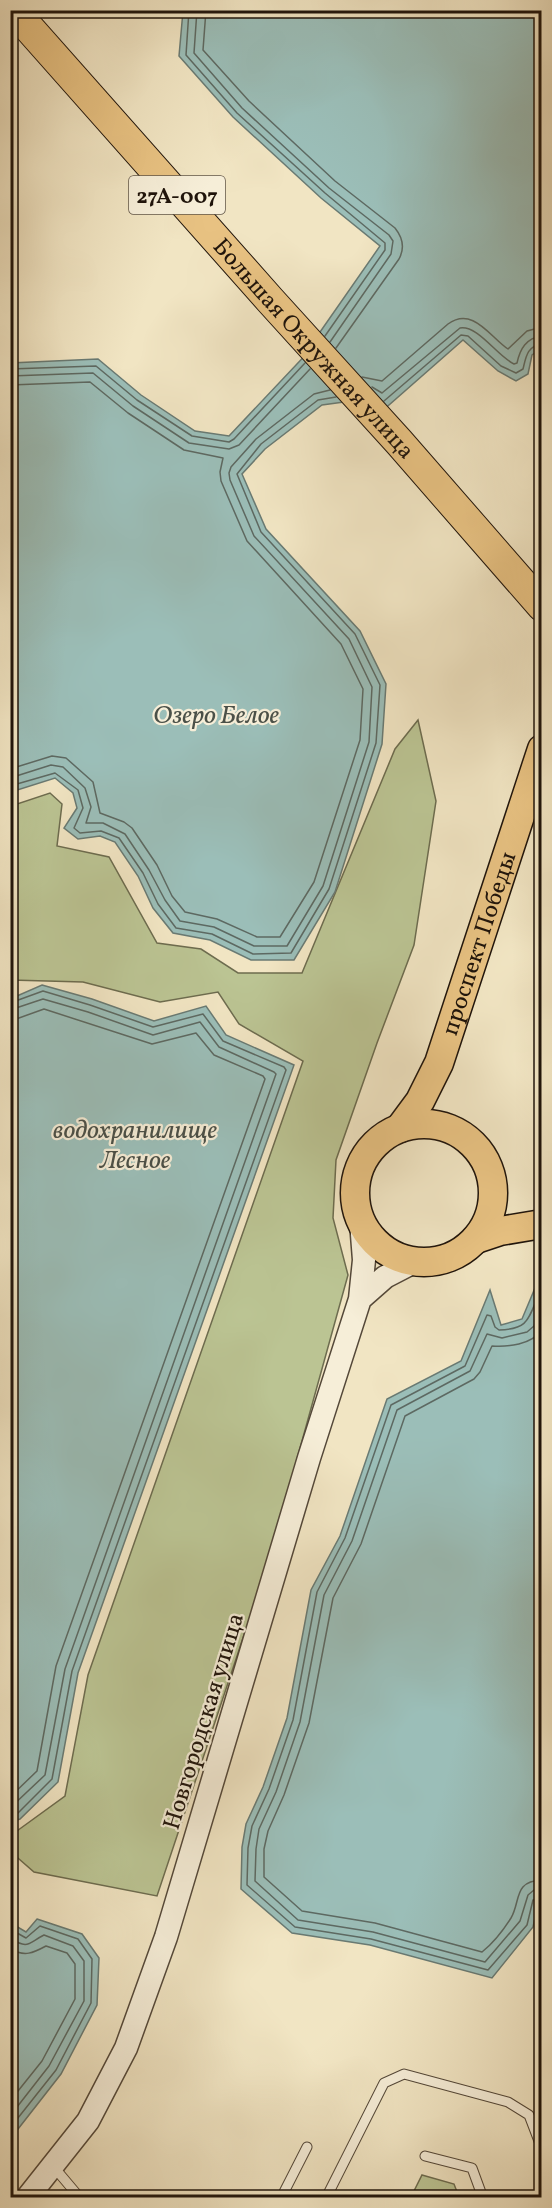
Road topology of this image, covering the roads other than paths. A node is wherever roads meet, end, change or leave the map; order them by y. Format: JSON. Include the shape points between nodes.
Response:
{"nodes":[{"id":1,"x":13,"y":10,"type":"edge"},
{"id":2,"x":536,"y":601,"type":"edge"},
{"id":3,"x":542,"y":749,"type":"edge"},
{"id":4,"x":400,"y":1128,"type":"junction"},
{"id":5,"x":362,"y":1222,"type":"junction"},
{"id":6,"x":542,"y":1224,"type":"edge"},
{"id":7,"x":476,"y":1239,"type":"junction"},
{"id":8,"x":414,"y":1262,"type":"junction"},
{"id":9,"x":360,"y":1299,"type":"junction"},
{"id":10,"x":307,"y":2147,"type":"dead end"},
{"id":11,"x":542,"y":2149,"type":"edge"},
{"id":12,"x":425,"y":2156,"type":"dead end"},
{"id":13,"x":52,"y":2166,"type":"junction"},
{"id":14,"x":27,"y":2198,"type":"edge"},
{"id":15,"x":80,"y":2198,"type":"edge"},
{"id":16,"x":281,"y":2198,"type":"edge"},
{"id":17,"x":326,"y":2198,"type":"edge"},
{"id":18,"x":483,"y":2198,"type":"edge"}],
"edges":[{"from":1,"to":2,"type":"highway","name":"Большая Окружная улица","number":"27А-007"},
{"from":3,"to":4,"type":"main road","name":"проспект Победы","via":[[439,1063],[420,1101]]},
{"from":4,"to":5,"type":"main road","via":[[381,1140],[366,1157],[357,1178],[355,1200]]},
{"from":4,"to":7,"type":"main road","via":[[422,1124],[445,1127],[466,1137],[481,1154],[491,1176],[494,1197],[488,1220]]},
{"from":5,"to":8,"type":"main road","via":[[374,1241],[392,1255]]},
{"from":5,"to":9,"type":"street"},
{"from":6,"to":7,"type":"main road"},
{"from":7,"to":8,"type":"main road","via":[[459,1254],[437,1262]]},
{"from":8,"to":9,"type":"street","name":"Новгородская улица","via":[[385,1276]]},
{"from":9,"to":13,"type":"street","name":"Новгородская улица","via":[[166,1937],[126,2048],[88,2121]]},
{"from":10,"to":16,"type":"lane"},
{"from":11,"to":17,"type":"lane","via":[[529,2115],[508,2102],[404,2074],[384,2083]]},
{"from":12,"to":18,"type":"lane","via":[[472,2168]]},
{"from":13,"to":14,"type":"street","name":"Новгородская улица"},
{"from":13,"to":15,"type":"lane"}]}
